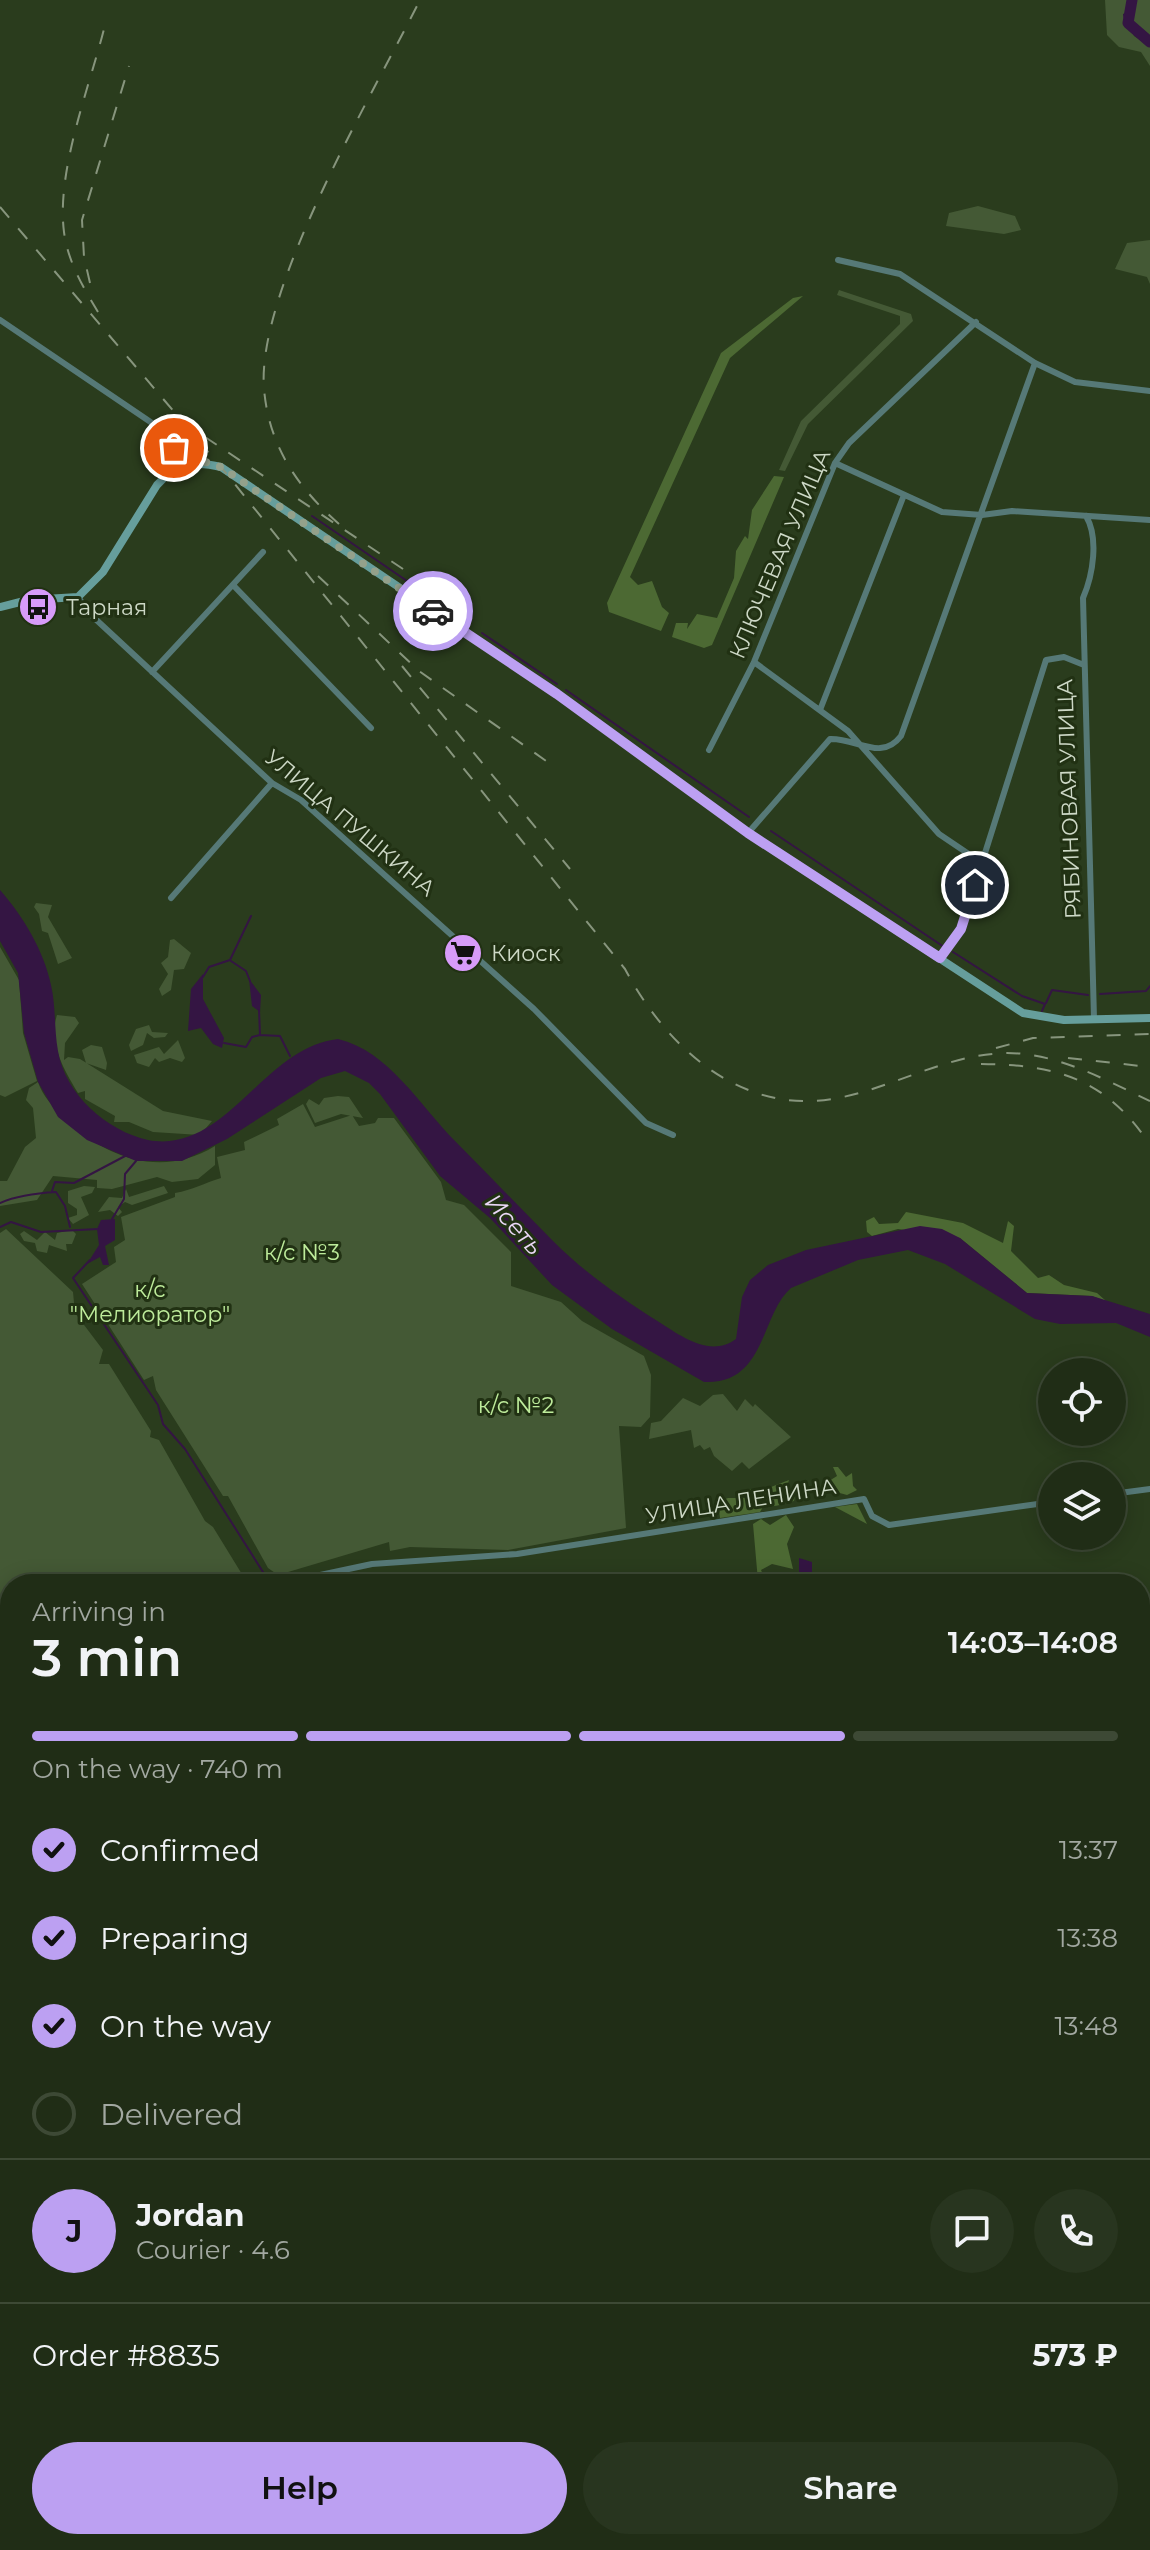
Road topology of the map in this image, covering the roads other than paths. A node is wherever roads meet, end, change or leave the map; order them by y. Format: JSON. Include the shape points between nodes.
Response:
{"nodes":[{"id":1,"x":838,"y":260,"type":"dead end"},
{"id":2,"x":0,"y":320,"type":"edge"},
{"id":3,"x":976,"y":322,"type":"junction"},
{"id":4,"x":1035,"y":363,"type":"junction"},
{"id":5,"x":1150,"y":391,"type":"edge"},
{"id":6,"x":835,"y":463,"type":"junction"},
{"id":7,"x":182,"y":465,"type":"junction"},
{"id":8,"x":904,"y":495,"type":"junction"},
{"id":9,"x":982,"y":515,"type":"junction"},
{"id":10,"x":1086,"y":516,"type":"junction"},
{"id":11,"x":1150,"y":520,"type":"edge"},
{"id":12,"x":263,"y":552,"type":"dead end"},
{"id":13,"x":233,"y":585,"type":"junction"},
{"id":14,"x":78,"y":597,"type":"junction"},
{"id":15,"x":0,"y":607,"type":"edge"},
{"id":16,"x":754,"y":662,"type":"junction"},
{"id":17,"x":1084,"y":665,"type":"junction"},
{"id":18,"x":152,"y":672,"type":"junction"},
{"id":19,"x":820,"y":710,"type":"junction"},
{"id":20,"x":371,"y":728,"type":"dead end"},
{"id":21,"x":856,"y":744,"type":"junction"},
{"id":22,"x":709,"y":750,"type":"dead end"},
{"id":23,"x":272,"y":783,"type":"junction"},
{"id":24,"x":748,"y":833,"type":"junction"},
{"id":25,"x":982,"y":863,"type":"junction"},
{"id":26,"x":171,"y":898,"type":"dead end"},
{"id":27,"x":940,"y":958,"type":"junction"},
{"id":28,"x":1150,"y":1018,"type":"edge"},
{"id":29,"x":1094,"y":1019,"type":"junction"},
{"id":30,"x":673,"y":1135,"type":"dead end"},
{"id":31,"x":1150,"y":1489,"type":"edge"},
{"id":32,"x":1126,"y":1492,"type":"edge"},
{"id":33,"x":1038,"y":1504,"type":"edge"},
{"id":34,"x":325,"y":1574,"type":"edge"}],
"edges":[{"from":1,"to":3,"type":"street","via":[[900,274]]},
{"from":2,"to":7,"type":"street","via":[[152,423]]},
{"from":3,"to":4,"type":"street"},
{"from":3,"to":6,"type":"street","name":"КЛЮЧЕВАЯ УЛИЦА","via":[[849,443]]},
{"from":4,"to":5,"type":"street","via":[[1075,382]]},
{"from":4,"to":9,"type":"street"},
{"from":6,"to":8,"type":"street"},
{"from":6,"to":16,"type":"street","name":"КЛЮЧЕВАЯ УЛИЦА"},
{"from":7,"to":14,"type":"main road","via":[[157,485],[103,572]]},
{"from":7,"to":24,"type":"main road","via":[[205,462],[246,481],[557,694]]},
{"from":8,"to":9,"type":"street","via":[[942,512]]},
{"from":8,"to":19,"type":"street"},
{"from":9,"to":10,"type":"street","via":[[1012,511]]},
{"from":9,"to":21,"type":"street","via":[[901,736],[882,750]]},
{"from":10,"to":11,"type":"street"},
{"from":10,"to":17,"type":"street","name":"РЯБИНОВАЯ УЛИЦА","via":[[1092,526],[1092,579],[1083,598]]},
{"from":12,"to":13,"type":"street"},
{"from":13,"to":18,"type":"street"},
{"from":13,"to":20,"type":"street"},
{"from":14,"to":15,"type":"main road"},
{"from":14,"to":18,"type":"street","name":"УЛИЦА ПУШКИНА"},
{"from":16,"to":19,"type":"street"},
{"from":16,"to":22,"type":"street","name":"КЛЮЧЕВАЯ УЛИЦА"},
{"from":17,"to":25,"type":"street","via":[[1064,657],[1046,660]]},
{"from":17,"to":29,"type":"street","name":"РЯБИНОВАЯ УЛИЦА"},
{"from":18,"to":23,"type":"street","name":"УЛИЦА ПУШКИНА"},
{"from":19,"to":21,"type":"street"},
{"from":21,"to":24,"type":"street","via":[[835,739],[824,744]]},
{"from":21,"to":25,"type":"street","via":[[939,834]]},
{"from":23,"to":26,"type":"street"},
{"from":23,"to":30,"type":"street","name":"УЛИЦА ПУШКИНА","via":[[301,800],[476,955],[646,1123]]},
{"from":24,"to":27,"type":"main road"},
{"from":25,"to":27,"type":"street","via":[[961,929]]},
{"from":27,"to":29,"type":"main road","via":[[1023,1013],[1045,1019]]},
{"from":28,"to":29,"type":"main road"},
{"from":31,"to":32,"type":"street"},
{"from":33,"to":34,"type":"street","name":"УЛИЦА ЛЕНИНА","via":[[889,1525],[872,1516],[864,1499],[517,1554],[372,1564]]}]}
